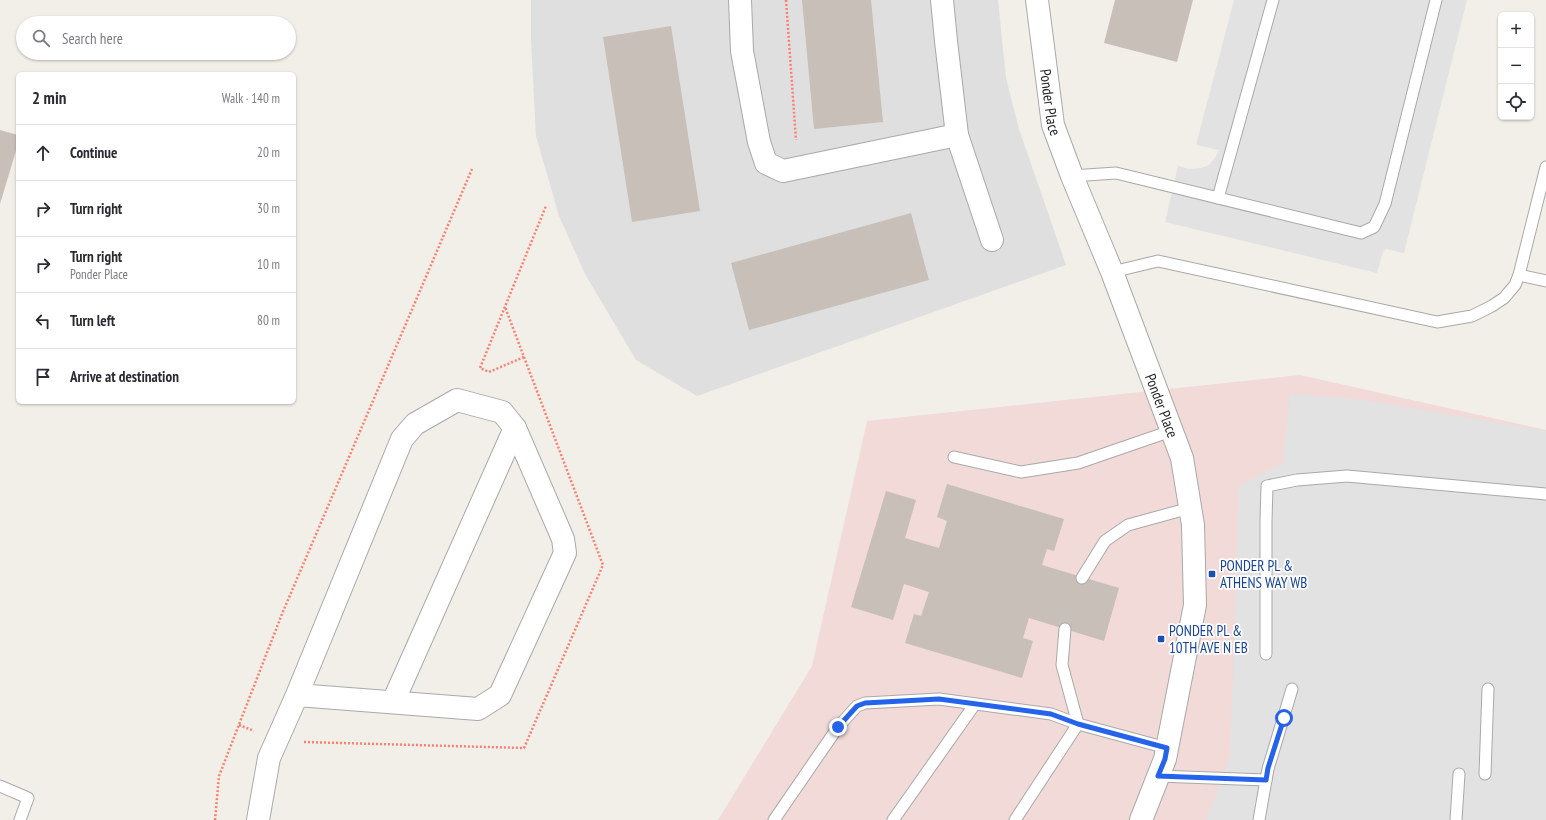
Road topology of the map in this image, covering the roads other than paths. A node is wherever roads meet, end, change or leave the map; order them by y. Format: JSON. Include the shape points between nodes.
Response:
{"nodes":[{"id":1,"x":740,"y":0,"type":"edge"},
{"id":2,"x":942,"y":0,"type":"edge"},
{"id":3,"x":946,"y":0,"type":"edge"},
{"id":4,"x":1038,"y":0,"type":"edge"},
{"id":5,"x":1272,"y":0,"type":"edge"},
{"id":6,"x":1436,"y":0,"type":"edge"},
{"id":7,"x":957,"y":135,"type":"junction"},
{"id":8,"x":1546,"y":167,"type":"edge"},
{"id":9,"x":1072,"y":176,"type":"junction"},
{"id":10,"x":1218,"y":198,"type":"junction"},
{"id":11,"x":992,"y":240,"type":"dead end"},
{"id":12,"x":1112,"y":272,"type":"junction"},
{"id":13,"x":1519,"y":275,"type":"junction"},
{"id":14,"x":1546,"y":281,"type":"edge"},
{"id":15,"x":515,"y":428,"type":"junction"},
{"id":16,"x":1172,"y":431,"type":"junction"},
{"id":17,"x":954,"y":457,"type":"dead end"},
{"id":18,"x":1546,"y":494,"type":"edge"},
{"id":19,"x":1190,"y":508,"type":"junction"},
{"id":20,"x":1082,"y":578,"type":"dead end"},
{"id":21,"x":1066,"y":629,"type":"dead end"},
{"id":22,"x":1266,"y":654,"type":"dead end"},
{"id":23,"x":1292,"y":689,"type":"dead end"},
{"id":24,"x":1488,"y":689,"type":"dead end"},
{"id":25,"x":297,"y":695,"type":"junction"},
{"id":26,"x":393,"y":702,"type":"junction"},
{"id":27,"x":975,"y":704,"type":"junction"},
{"id":28,"x":1078,"y":724,"type":"junction"},
{"id":29,"x":1167,"y":748,"type":"junction"},
{"id":30,"x":1458,"y":774,"type":"dead end"},
{"id":31,"x":1485,"y":774,"type":"dead end"},
{"id":32,"x":1158,"y":776,"type":"junction"},
{"id":33,"x":1266,"y":780,"type":"junction"},
{"id":34,"x":0,"y":786,"type":"edge"},
{"id":35,"x":20,"y":820,"type":"edge"},
{"id":36,"x":258,"y":820,"type":"edge"},
{"id":37,"x":774,"y":820,"type":"edge"},
{"id":38,"x":893,"y":820,"type":"edge"},
{"id":39,"x":1015,"y":820,"type":"edge"},
{"id":40,"x":1141,"y":820,"type":"edge"},
{"id":41,"x":1259,"y":820,"type":"edge"},
{"id":42,"x":1456,"y":820,"type":"edge"}],
"edges":[{"from":1,"to":7,"type":"street","via":[[742,51],[758,142],[766,163],[783,171]]},
{"from":2,"to":3,"type":"street"},
{"from":2,"to":7,"type":"street"},
{"from":4,"to":9,"type":"street","name":"Ponder Place","via":[[1053,125]]},
{"from":5,"to":10,"type":"lane"},
{"from":6,"to":10,"type":"lane","via":[[1385,204],[1374,227],[1361,233]]},
{"from":7,"to":11,"type":"street"},
{"from":8,"to":13,"type":"lane"},
{"from":9,"to":10,"type":"lane","via":[[1116,172]]},
{"from":9,"to":12,"type":"street","name":"Ponder Place"},
{"from":12,"to":13,"type":"lane","via":[[1158,261],[1437,322],[1472,316],[1492,306],[1504,298],[1515,285]]},
{"from":12,"to":16,"type":"street","name":"Ponder Place"},
{"from":13,"to":14,"type":"lane"},
{"from":15,"to":25,"type":"street","via":[[502,412],[457,400],[414,424],[402,439]]},
{"from":15,"to":26,"type":"street"},
{"from":15,"to":26,"type":"street","via":[[563,539],[566,553],[500,695],[478,709]]},
{"from":16,"to":17,"type":"lane","via":[[1078,463],[1021,472]]},
{"from":16,"to":19,"type":"street","name":"Ponder Place","via":[[1182,458]]},
{"from":18,"to":22,"type":"lane","via":[[1348,476],[1297,480],[1267,486]]},
{"from":19,"to":20,"type":"lane","via":[[1128,525],[1105,541]]},
{"from":19,"to":29,"type":"street","name":"Ponder Place","via":[[1193,525],[1195,605]]},
{"from":21,"to":28,"type":"lane","via":[[1062,665]]},
{"from":23,"to":33,"type":"lane"},
{"from":24,"to":31,"type":"lane"},
{"from":25,"to":26,"type":"street"},
{"from":25,"to":36,"type":"street","via":[[269,758]]},
{"from":27,"to":28,"type":"lane","via":[[1051,714]]},
{"from":27,"to":37,"type":"lane","via":[[939,699],[865,703],[857,706],[838,727]]},
{"from":27,"to":38,"type":"lane"},
{"from":28,"to":29,"type":"lane"},
{"from":28,"to":39,"type":"lane"},
{"from":29,"to":32,"type":"street","name":"Ponder Place"},
{"from":30,"to":42,"type":"lane"},
{"from":32,"to":33,"type":"lane"},
{"from":32,"to":40,"type":"street","name":"Ponder Place"},
{"from":33,"to":41,"type":"lane"},
{"from":34,"to":35,"type":"lane","via":[[28,798]]}]}
